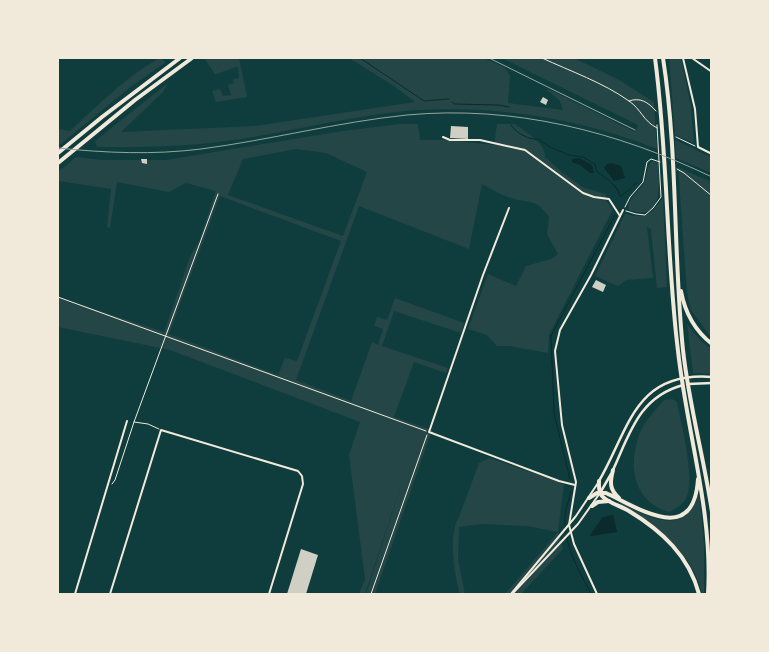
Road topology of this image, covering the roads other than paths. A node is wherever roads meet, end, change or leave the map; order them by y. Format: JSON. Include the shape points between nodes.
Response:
{"nodes":[{"id":1,"x":180,"y":58,"type":"edge"},
{"id":2,"x":192,"y":58,"type":"edge"},
{"id":3,"x":655,"y":58,"type":"edge"},
{"id":4,"x":663,"y":58,"type":"edge"},
{"id":5,"x":683,"y":58,"type":"edge"},
{"id":6,"x":692,"y":58,"type":"edge"},
{"id":7,"x":712,"y":72,"type":"edge"},
{"id":8,"x":443,"y":137,"type":"dead end"},
{"id":9,"x":58,"y":153,"type":"edge"},
{"id":10,"x":712,"y":154,"type":"edge"},
{"id":11,"x":58,"y":163,"type":"edge"},
{"id":12,"x":509,"y":208,"type":"dead end"},
{"id":13,"x":623,"y":210,"type":"road end"},
{"id":14,"x":620,"y":216,"type":"junction"},
{"id":15,"x":678,"y":279,"type":"junction"},
{"id":16,"x":712,"y":344,"type":"edge"},
{"id":17,"x":712,"y":377,"type":"edge"},
{"id":18,"x":712,"y":383,"type":"edge"},
{"id":19,"x":127,"y":421,"type":"dead end"},
{"id":20,"x":613,"y":470,"type":"junction"},
{"id":21,"x":698,"y":471,"type":"junction"},
{"id":22,"x":599,"y":481,"type":"junction"},
{"id":23,"x":575,"y":485,"type":"junction"},
{"id":24,"x":600,"y":493,"type":"junction"},
{"id":25,"x":589,"y":498,"type":"junction"},
{"id":26,"x":608,"y":501,"type":"junction"},
{"id":27,"x":622,"y":501,"type":"junction"},
{"id":28,"x":592,"y":506,"type":"junction"},
{"id":29,"x":712,"y":512,"type":"edge"},
{"id":30,"x":75,"y":594,"type":"edge"},
{"id":31,"x":110,"y":594,"type":"edge"},
{"id":32,"x":269,"y":594,"type":"edge"},
{"id":33,"x":511,"y":594,"type":"edge"},
{"id":34,"x":597,"y":594,"type":"edge"},
{"id":35,"x":699,"y":594,"type":"edge"},
{"id":36,"x":708,"y":594,"type":"edge"}],
"edges":[{"from":1,"to":9,"type":"highway"},
{"from":2,"to":11,"type":"highway"},
{"from":3,"to":21,"type":"highway","via":[[674,315]]},
{"from":4,"to":15,"type":"highway"},
{"from":5,"to":10,"type":"street","via":[[695,109],[698,147]]},
{"from":6,"to":7,"type":"street"},
{"from":8,"to":14,"type":"street","via":[[480,140],[525,150],[583,193],[609,199]]},
{"from":12,"to":23,"type":"street","via":[[429,432]]},
{"from":13,"to":14,"type":"street"},
{"from":14,"to":23,"type":"street","via":[[560,330],[555,350],[562,425]]},
{"from":15,"to":16,"type":"highway","via":[[688,315]]},
{"from":15,"to":29,"type":"highway","via":[[690,395]]},
{"from":17,"to":22,"type":"main road","via":[[677,380],[659,388],[643,401],[627,422]]},
{"from":18,"to":20,"type":"main road","via":[[679,386],[651,402],[633,426]]},
{"from":19,"to":30,"type":"street"},
{"from":20,"to":24,"type":"main road"},
{"from":20,"to":27,"type":"highway","via":[[611,488]]},
{"from":21,"to":27,"type":"highway","via":[[694,501],[686,512],[676,516],[658,517]]},
{"from":21,"to":36,"type":"highway","via":[[707,530]]},
{"from":22,"to":24,"type":"highway"},
{"from":22,"to":25,"type":"street"},
{"from":23,"to":34,"type":"street","via":[[569,525],[574,544]]},
{"from":24,"to":25,"type":"highway"},
{"from":24,"to":26,"type":"highway"},
{"from":24,"to":27,"type":"highway"},
{"from":24,"to":28,"type":"street"},
{"from":25,"to":33,"type":"street"},
{"from":26,"to":28,"type":"highway"},
{"from":26,"to":35,"type":"highway","via":[[644,521],[675,547],[691,572]]},
{"from":28,"to":33,"type":"street","via":[[562,543]]},
{"from":31,"to":32,"type":"street","via":[[161,430],[298,471],[302,476],[303,484]]}]}
